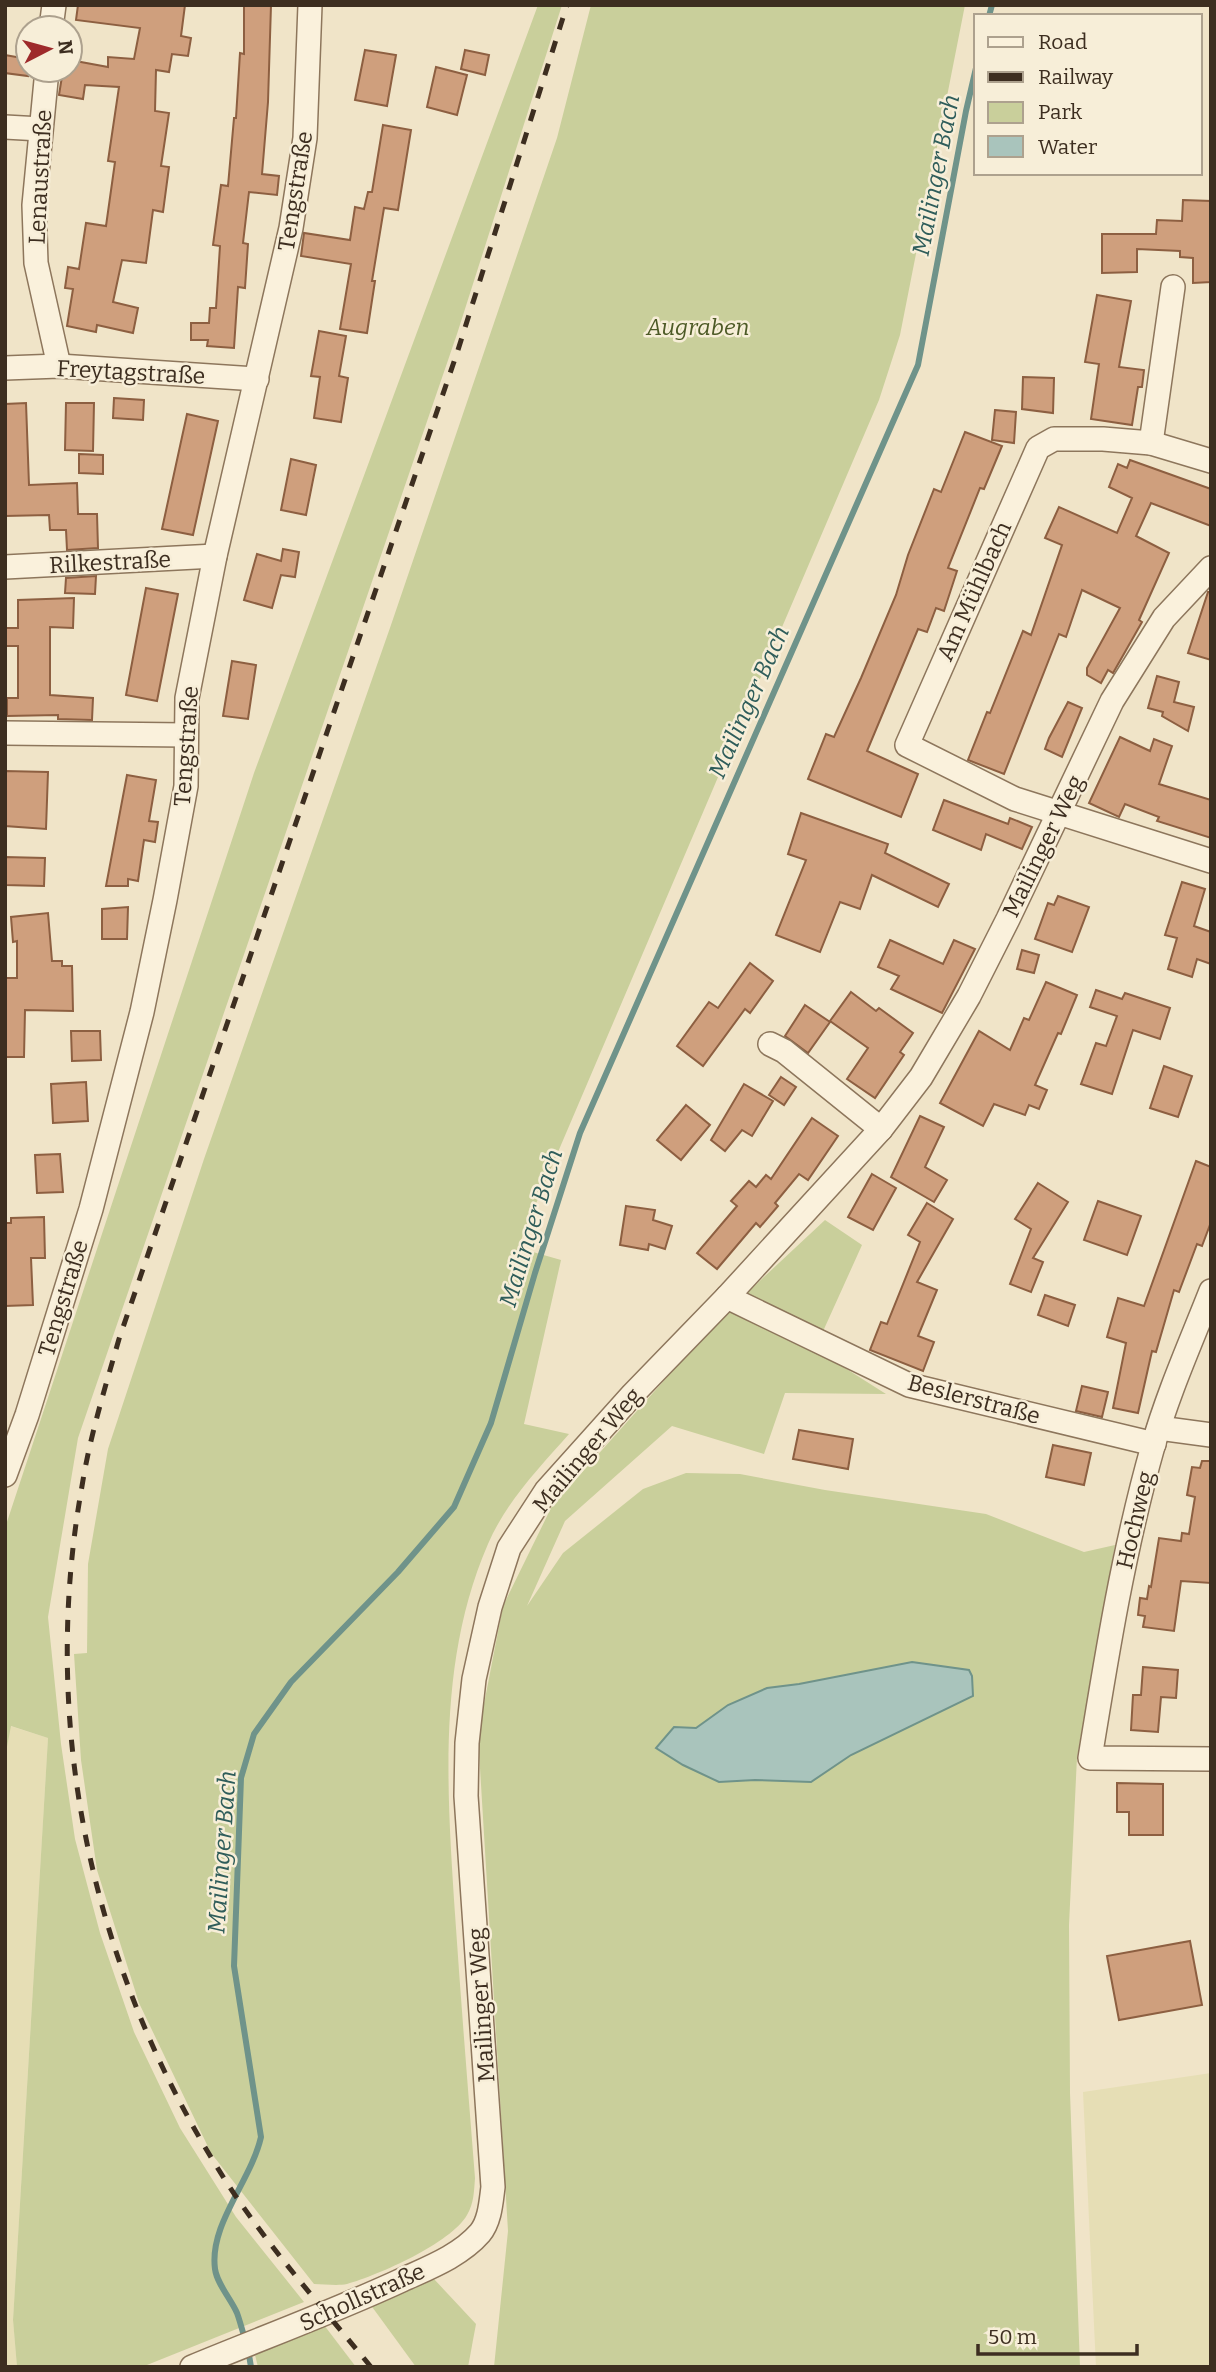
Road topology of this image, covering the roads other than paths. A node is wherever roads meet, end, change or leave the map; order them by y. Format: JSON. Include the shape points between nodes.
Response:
{"nodes":[{"id":1,"x":310,"y":5,"type":"edge"},
{"id":2,"x":46,"y":84,"type":"edge"},
{"id":3,"x":5,"y":127,"type":"edge"},
{"id":4,"x":41,"y":129,"type":"junction"},
{"id":5,"x":1173,"y":287,"type":"dead end"},
{"id":6,"x":59,"y":366,"type":"junction"},
{"id":7,"x":5,"y":368,"type":"edge"},
{"id":8,"x":257,"y":379,"type":"junction"},
{"id":9,"x":1151,"y":443,"type":"junction"},
{"id":10,"x":1211,"y":461,"type":"edge"},
{"id":11,"x":215,"y":556,"type":"junction"},
{"id":12,"x":5,"y":567,"type":"edge"},
{"id":13,"x":1211,"y":568,"type":"edge"},
{"id":14,"x":5,"y":733,"type":"edge"},
{"id":15,"x":186,"y":735,"type":"junction"},
{"id":16,"x":1060,"y":811,"type":"junction"},
{"id":17,"x":1211,"y":861,"type":"edge"},
{"id":18,"x":770,"y":1045,"type":"dead end"},
{"id":19,"x":881,"y":1129,"type":"junction"},
{"id":20,"x":1211,"y":1291,"type":"edge"},
{"id":21,"x":727,"y":1297,"type":"junction"},
{"id":22,"x":16,"y":1415,"type":"edge"},
{"id":23,"x":1211,"y":1435,"type":"edge"},
{"id":24,"x":1156,"y":1436,"type":"junction"},
{"id":25,"x":5,"y":1475,"type":"edge"},
{"id":26,"x":1211,"y":1759,"type":"edge"},
{"id":27,"x":493,"y":2187,"type":"joint"},
{"id":28,"x":192,"y":2367,"type":"edge"}],
"edges":[{"from":1,"to":8,"type":"street","name":"Tengstraße","via":[[305,138],[291,228]]},
{"from":2,"to":4,"type":"street","name":"Lenaustraße"},
{"from":3,"to":4,"type":"street"},
{"from":4,"to":6,"type":"street","name":"Lenaustraße","via":[[34,205],[36,263]]},
{"from":5,"to":9,"type":"street"},
{"from":6,"to":7,"type":"street","name":"Freytagstraße"},
{"from":6,"to":8,"type":"street","name":"Freytagstraße"},
{"from":8,"to":11,"type":"street","name":"Tengstraße"},
{"from":9,"to":10,"type":"street","name":"Am Mühlbach"},
{"from":9,"to":16,"type":"street","name":"Am Mühlbach","via":[[1054,439],[1038,448],[907,745],[1016,799]]},
{"from":11,"to":12,"type":"street","name":"Rilkestraße"},
{"from":11,"to":15,"type":"street","name":"Tengstraße","via":[[187,698]]},
{"from":13,"to":16,"type":"street","name":"Mailinger Weg","via":[[1164,618],[1112,701]]},
{"from":14,"to":15,"type":"street"},
{"from":15,"to":22,"type":"street","name":"Tengstraße","via":[[186,786],[142,1013],[91,1209]]},
{"from":16,"to":17,"type":"street"},
{"from":16,"to":19,"type":"street","name":"Mailinger Weg","via":[[969,996],[920,1077]]},
{"from":18,"to":19,"type":"street","via":[[784,1051]]},
{"from":19,"to":21,"type":"street","name":"Mailinger Weg"},
{"from":20,"to":24,"type":"street","name":"Hochweg"},
{"from":21,"to":24,"type":"street","name":"Beslerstraße","via":[[909,1385]]},
{"from":21,"to":27,"type":"street","name":"Mailinger Weg","via":[[546,1491],[509,1548],[490,1607],[469,1711],[466,1796]]},
{"from":22,"to":25,"type":"street","name":"Tengstraße"},
{"from":23,"to":24,"type":"street","name":"Beslerstraße"},
{"from":24,"to":26,"type":"street","name":"Hochweg","via":[[1111,1626],[1090,1758]]},
{"from":27,"to":28,"type":"street","name":"Schollstraße","via":[[482,2231],[439,2263]]}]}
